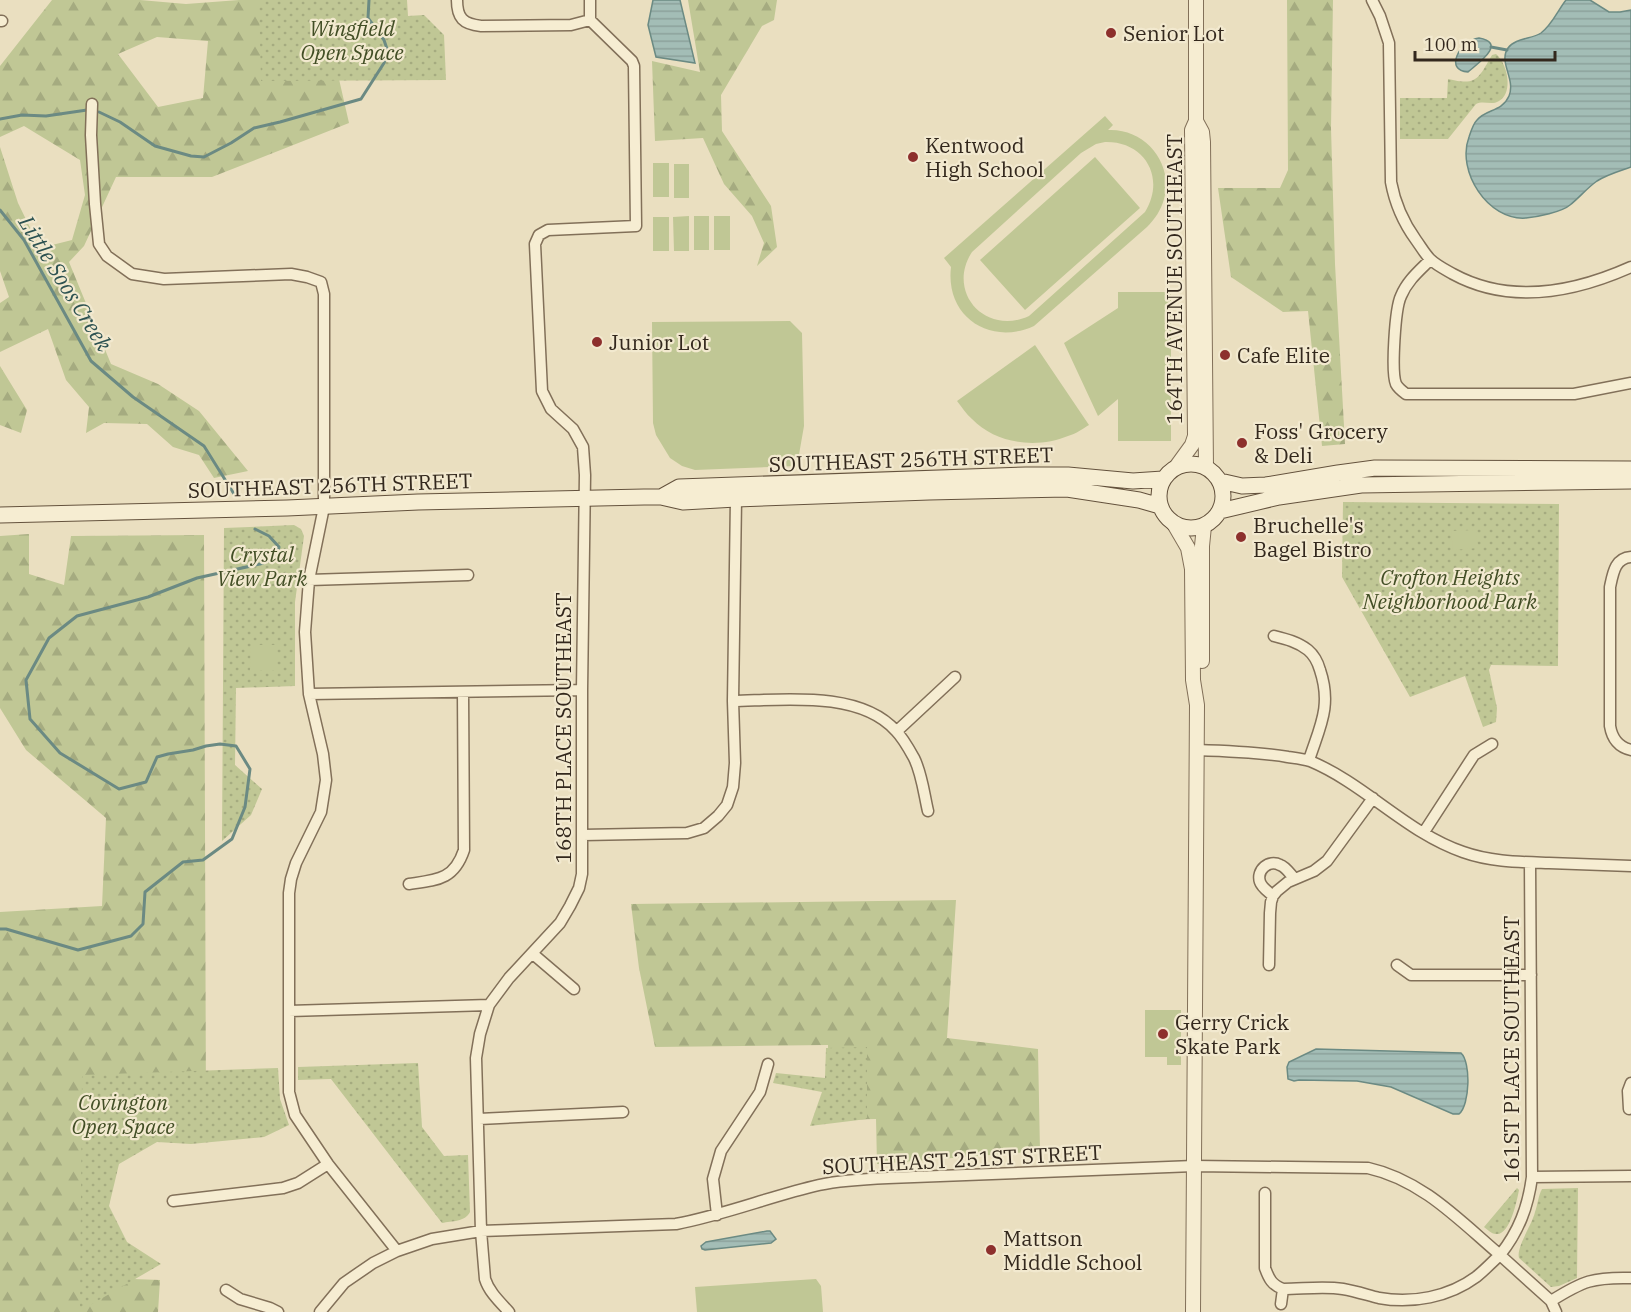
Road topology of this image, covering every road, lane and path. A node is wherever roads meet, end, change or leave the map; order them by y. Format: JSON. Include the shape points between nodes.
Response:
{"nodes":[{"id":1,"x":457,"y":0,"type":"edge"},
{"id":2,"x":590,"y":0,"type":"edge"},
{"id":3,"x":1196,"y":0,"type":"edge"},
{"id":4,"x":1372,"y":0,"type":"edge"},
{"id":5,"x":590,"y":21,"type":"junction"},
{"id":6,"x":92,"y":104,"type":"dead end"},
{"id":7,"x":1196,"y":121,"type":"junction"},
{"id":8,"x":1431,"y":260,"type":"junction"},
{"id":9,"x":1631,"y":267,"type":"edge"},
{"id":10,"x":1631,"y":383,"type":"edge"},
{"id":11,"x":1176,"y":467,"type":"junction"},
{"id":12,"x":1206,"y":467,"type":"junction"},
{"id":13,"x":1631,"y":469,"type":"edge"},
{"id":14,"x":978,"y":476,"type":"junction"},
{"id":15,"x":1163,"y":479,"type":"junction"},
{"id":16,"x":1220,"y":481,"type":"junction"},
{"id":17,"x":1631,"y":481,"type":"edge"},
{"id":18,"x":964,"y":491,"type":"junction"},
{"id":19,"x":661,"y":496,"type":"junction"},
{"id":20,"x":585,"y":498,"type":"junction"},
{"id":21,"x":736,"y":499,"type":"junction"},
{"id":22,"x":1160,"y":506,"type":"junction"},
{"id":23,"x":324,"y":507,"type":"junction"},
{"id":24,"x":1220,"y":511,"type":"junction"},
{"id":25,"x":0,"y":515,"type":"edge"},
{"id":26,"x":1174,"y":524,"type":"junction"},
{"id":27,"x":1204,"y":526,"type":"junction"},
{"id":28,"x":1631,"y":557,"type":"edge"},
{"id":29,"x":468,"y":575,"type":"dead end"},
{"id":30,"x":309,"y":580,"type":"junction"},
{"id":31,"x":1274,"y":636,"type":"dead end"},
{"id":32,"x":955,"y":677,"type":"dead end"},
{"id":33,"x":582,"y":690,"type":"junction"},
{"id":34,"x":463,"y":692,"type":"junction"},
{"id":35,"x":309,"y":694,"type":"junction"},
{"id":36,"x":733,"y":701,"type":"junction"},
{"id":37,"x":1197,"y":705,"type":"junction"},
{"id":38,"x":897,"y":731,"type":"junction"},
{"id":39,"x":1492,"y":744,"type":"dead end"},
{"id":40,"x":1197,"y":750,"type":"junction"},
{"id":41,"x":1631,"y":750,"type":"edge"},
{"id":42,"x":1309,"y":760,"type":"junction"},
{"id":43,"x":1373,"y":798,"type":"junction"},
{"id":44,"x":928,"y":811,"type":"dead end"},
{"id":45,"x":1424,"y":832,"type":"junction"},
{"id":46,"x":583,"y":835,"type":"junction"},
{"id":47,"x":1530,"y":863,"type":"junction"},
{"id":48,"x":1631,"y":866,"type":"edge"},
{"id":49,"x":1294,"y":878,"type":"junction"},
{"id":50,"x":409,"y":884,"type":"dead end"},
{"id":51,"x":1273,"y":896,"type":"junction"},
{"id":52,"x":532,"y":954,"type":"junction"},
{"id":53,"x":1269,"y":965,"type":"dead end"},
{"id":54,"x":1397,"y":965,"type":"dead end"},
{"id":55,"x":1531,"y":975,"type":"junction"},
{"id":56,"x":574,"y":989,"type":"dead end"},
{"id":57,"x":489,"y":1005,"type":"junction"},
{"id":58,"x":289,"y":1011,"type":"junction"},
{"id":59,"x":768,"y":1064,"type":"dead end"},
{"id":60,"x":1631,"y":1083,"type":"edge"},
{"id":61,"x":1629,"y":1109,"type":"dead end"},
{"id":62,"x":623,"y":1112,"type":"dead end"},
{"id":63,"x":479,"y":1119,"type":"junction"},
{"id":64,"x":328,"y":1164,"type":"junction"},
{"id":65,"x":1194,"y":1166,"type":"junction"},
{"id":66,"x":1631,"y":1176,"type":"edge"},
{"id":67,"x":1532,"y":1177,"type":"junction"},
{"id":68,"x":1266,"y":1193,"type":"dead end"},
{"id":69,"x":173,"y":1201,"type":"dead end"},
{"id":70,"x":717,"y":1215,"type":"junction"},
{"id":71,"x":481,"y":1231,"type":"junction"},
{"id":72,"x":398,"y":1251,"type":"junction"},
{"id":73,"x":1500,"y":1255,"type":"junction"},
{"id":74,"x":1631,"y":1278,"type":"edge"},
{"id":75,"x":1283,"y":1289,"type":"junction"},
{"id":76,"x":226,"y":1290,"type":"dead end"},
{"id":77,"x":1551,"y":1301,"type":"junction"},
{"id":78,"x":1281,"y":1304,"type":"dead end"},
{"id":79,"x":278,"y":1312,"type":"edge"},
{"id":80,"x":320,"y":1312,"type":"edge"},
{"id":81,"x":509,"y":1312,"type":"edge"},
{"id":82,"x":1193,"y":1312,"type":"edge"},
{"id":83,"x":1556,"y":1312,"type":"edge"}],
"edges":[{"from":1,"to":5,"type":"street","via":[[458,13],[470,25],[571,25]]},
{"from":2,"to":5,"type":"street"},
{"from":3,"to":7,"type":"street","name":"164TH AVENUE SOUTHEAST"},
{"from":4,"to":8,"type":"street","via":[[1389,43],[1393,192],[1402,219]]},
{"from":5,"to":20,"type":"street","name":"168TH PLACE SOUTHEAST","via":[[634,66],[636,226],[548,230],[539,235],[535,244],[542,392],[551,409],[573,429],[582,447]]},
{"from":6,"to":23,"type":"street","via":[[95,204],[99,244],[107,256],[132,274],[164,279],[291,274],[321,282]]},
{"from":7,"to":11,"type":"street","name":"164TH AVENUE SOUTHEAST","via":[[1192,130],[1195,436]]},
{"from":7,"to":12,"type":"street","name":"164TH AVENUE SOUTHEAST","via":[[1203,142]]},
{"from":8,"to":9,"type":"street","via":[[1471,283],[1514,292],[1564,289],[1608,278]]},
{"from":8,"to":10,"type":"street","via":[[1409,281],[1396,312],[1394,373],[1396,384],[1406,394],[1574,394]]},
{"from":11,"to":12,"type":"main road"},
{"from":11,"to":15,"type":"main road"},
{"from":12,"to":16,"type":"main road"},
{"from":13,"to":16,"type":"main road","via":[[1375,468],[1266,485],[1242,486]]},
{"from":14,"to":15,"type":"main road","name":"SOUTHEAST 256TH STREET"},
{"from":14,"to":18,"type":"main road"},
{"from":14,"to":19,"type":"main road","name":"SOUTHEAST 256TH STREET","via":[[679,488]]},
{"from":15,"to":22,"type":"main road","via":[[1159,487]]},
{"from":16,"to":24,"type":"main road"},
{"from":17,"to":24,"type":"main road","via":[[1361,485],[1279,497]]},
{"from":18,"to":21,"type":"main road","name":"SOUTHEAST 256TH STREET"},
{"from":18,"to":22,"type":"main road","name":"SOUTHEAST 256TH STREET","via":[[1067,489]]},
{"from":19,"to":20,"type":"main road","name":"SOUTHEAST 256TH STREET"},
{"from":19,"to":21,"type":"main road","name":"SOUTHEAST 256TH STREET","via":[[683,502]]},
{"from":20,"to":23,"type":"main road","name":"SOUTHEAST 256TH STREET"},
{"from":20,"to":33,"type":"street","name":"168TH PLACE SOUTHEAST"},
{"from":21,"to":36,"type":"street"},
{"from":22,"to":26,"type":"main road"},
{"from":23,"to":25,"type":"main road","name":"SOUTHEAST 256TH STREET"},
{"from":23,"to":30,"type":"street"},
{"from":24,"to":27,"type":"main road"},
{"from":26,"to":27,"type":"main road","via":[[1184,528]]},
{"from":26,"to":37,"type":"street","via":[[1188,548],[1192,569],[1193,680]]},
{"from":27,"to":37,"type":"street","via":[[1202,679]]},
{"from":28,"to":41,"type":"street","via":[[1614,567],[1611,586],[1610,726],[1618,744]]},
{"from":29,"to":30,"type":"street"},
{"from":30,"to":35,"type":"street","via":[[305,632]]},
{"from":31,"to":42,"type":"street","via":[[1310,651],[1324,682],[1325,711]]},
{"from":32,"to":38,"type":"street"},
{"from":33,"to":34,"type":"street"},
{"from":33,"to":46,"type":"street","name":"168TH PLACE SOUTHEAST"},
{"from":34,"to":35,"type":"street"},
{"from":34,"to":50,"type":"street","via":[[464,850],[456,867],[438,880]]},
{"from":35,"to":58,"type":"street","via":[[326,780],[321,812],[291,879]]},
{"from":36,"to":38,"type":"street","via":[[834,702],[875,714]]},
{"from":36,"to":46,"type":"street","via":[[733,787],[718,816],[704,828],[687,833]]},
{"from":37,"to":40,"type":"street"},
{"from":38,"to":44,"type":"street","via":[[915,760]]},
{"from":39,"to":45,"type":"street","via":[[1474,755]]},
{"from":40,"to":42,"type":"street","via":[[1267,753]]},
{"from":40,"to":65,"type":"street"},
{"from":42,"to":43,"type":"street"},
{"from":43,"to":45,"type":"street"},
{"from":43,"to":49,"type":"street","via":[[1327,861]]},
{"from":45,"to":47,"type":"street","via":[[1479,857]]},
{"from":46,"to":52,"type":"street","name":"168TH PLACE SOUTHEAST","via":[[579,888],[560,923]]},
{"from":47,"to":48,"type":"street"},
{"from":47,"to":55,"type":"street","name":"161ST PLACE SOUTHEAST"},
{"from":49,"to":51,"type":"street"},
{"from":49,"to":51,"type":"street","via":[[1281,865],[1264,866],[1260,883]]},
{"from":51,"to":53,"type":"street"},
{"from":52,"to":56,"type":"street"},
{"from":52,"to":57,"type":"street","name":"168TH PLACE SOUTHEAST"},
{"from":54,"to":55,"type":"street","via":[[1411,975]]},
{"from":55,"to":67,"type":"street","name":"161ST PLACE SOUTHEAST"},
{"from":57,"to":58,"type":"street"},
{"from":57,"to":63,"type":"street","name":"168TH PLACE SOUTHEAST","via":[[476,1058]]},
{"from":58,"to":64,"type":"street","via":[[290,1102]]},
{"from":59,"to":70,"type":"street","via":[[760,1092],[721,1151],[713,1179]]},
{"from":60,"to":61,"type":"street"},
{"from":62,"to":63,"type":"street"},
{"from":63,"to":71,"type":"street","name":"168TH PLACE SOUTHEAST"},
{"from":64,"to":69,"type":"street","via":[[283,1188]]},
{"from":64,"to":72,"type":"street"},
{"from":65,"to":70,"type":"street","name":"SOUTHEAST 251ST STREET","via":[[842,1180]]},
{"from":65,"to":73,"type":"street","name":"SOUTHEAST 251ST STREET","via":[[1368,1168],[1385,1172],[1433,1198]]},
{"from":65,"to":82,"type":"street"},
{"from":66,"to":67,"type":"street"},
{"from":67,"to":73,"type":"street","name":"161ST PLACE SOUTHEAST","via":[[1525,1211]]},
{"from":68,"to":75,"type":"street","via":[[1265,1269],[1275,1286]]},
{"from":70,"to":71,"type":"street","name":"SOUTHEAST 251ST STREET","via":[[676,1224]]},
{"from":71,"to":72,"type":"street","name":"SOUTHEAST 251ST STREET","via":[[432,1239]]},
{"from":71,"to":81,"type":"street","name":"168TH PLACE SOUTHEAST","via":[[487,1286]]},
{"from":72,"to":80,"type":"street","name":"SOUTHEAST 251ST STREET","via":[[344,1283]]},
{"from":73,"to":75,"type":"street","name":"161ST PLACE SOUTHEAST","via":[[1464,1285],[1430,1298],[1404,1301],[1340,1288]]},
{"from":73,"to":77,"type":"street"},
{"from":74,"to":77,"type":"street","via":[[1592,1280]]},
{"from":75,"to":78,"type":"street"},
{"from":76,"to":79,"type":"street"},
{"from":77,"to":83,"type":"street"}]}
